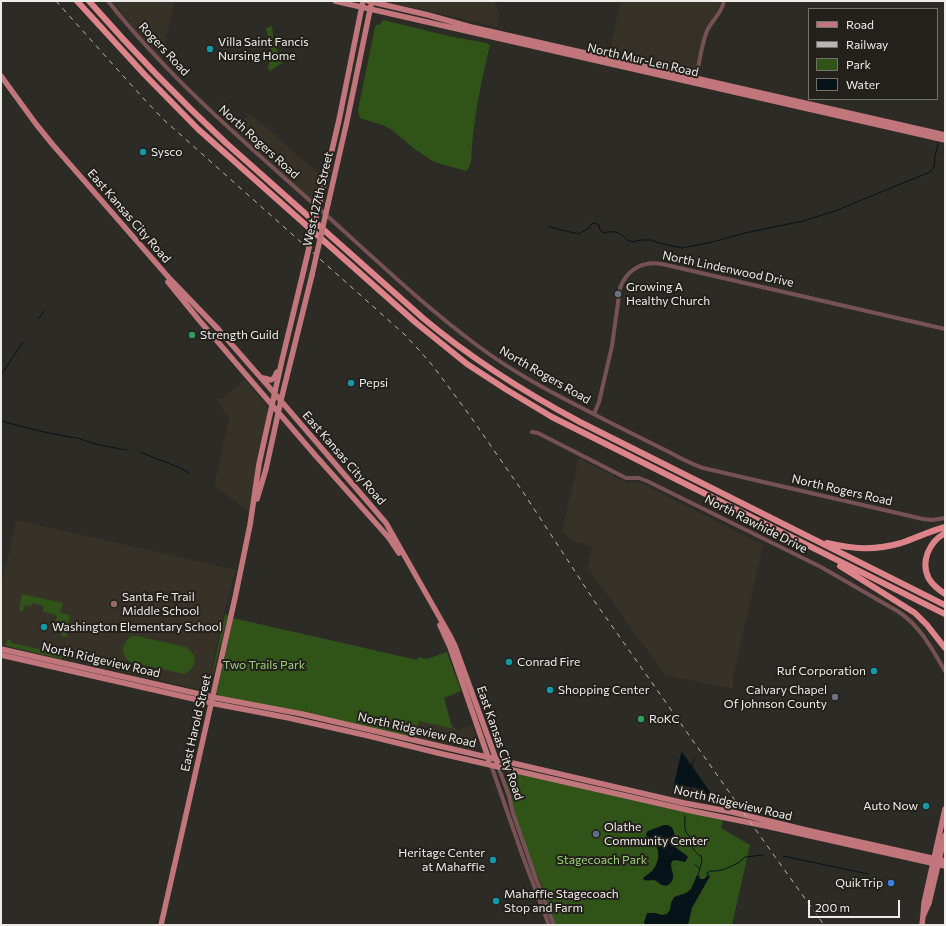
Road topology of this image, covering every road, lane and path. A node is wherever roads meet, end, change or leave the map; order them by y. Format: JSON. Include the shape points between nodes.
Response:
{"nodes":[{"id":1,"x":77,"y":1,"type":"edge"},
{"id":2,"x":88,"y":1,"type":"edge"},
{"id":3,"x":108,"y":1,"type":"edge"},
{"id":4,"x":335,"y":1,"type":"edge"},
{"id":5,"x":371,"y":1,"type":"edge"},
{"id":6,"x":724,"y":1,"type":"edge"},
{"id":7,"x":363,"y":4,"type":"edge"},
{"id":8,"x":370,"y":9,"type":"junction"},
{"id":9,"x":1,"y":76,"type":"edge"},
{"id":10,"x":696,"y":80,"type":"junction"},
{"id":11,"x":1,"y":82,"type":"edge"},
{"id":12,"x":208,"y":108,"type":"joint"},
{"id":13,"x":945,"y":135,"type":"edge"},
{"id":14,"x":945,"y":140,"type":"edge"},
{"id":15,"x":945,"y":329,"type":"edge"},
{"id":16,"x":282,"y":360,"type":"junction"},
{"id":17,"x":261,"y":378,"type":"junction"},
{"id":18,"x":275,"y":393,"type":"junction"},
{"id":19,"x":281,"y":400,"type":"junction"},
{"id":20,"x":272,"y":405,"type":"junction"},
{"id":21,"x":278,"y":412,"type":"junction"},
{"id":22,"x":594,"y":414,"type":"junction"},
{"id":23,"x":290,"y":426,"type":"junction"},
{"id":24,"x":274,"y":428,"type":"junction"},
{"id":25,"x":532,"y":432,"type":"dead end"},
{"id":26,"x":945,"y":518,"type":"edge"},
{"id":27,"x":250,"y":525,"type":"junction"},
{"id":28,"x":945,"y":527,"type":"edge"},
{"id":29,"x":945,"y":533,"type":"edge"},
{"id":30,"x":816,"y":540,"type":"junction"},
{"id":31,"x":814,"y":549,"type":"junction"},
{"id":32,"x":945,"y":594,"type":"edge"},
{"id":33,"x":945,"y":604,"type":"edge"},
{"id":34,"x":945,"y":614,"type":"edge"},
{"id":35,"x":945,"y":648,"type":"edge"},
{"id":36,"x":1,"y":649,"type":"edge"},
{"id":37,"x":1,"y":654,"type":"edge"},
{"id":38,"x":945,"y":671,"type":"edge"},
{"id":39,"x":212,"y":700,"type":"junction"},
{"id":40,"x":489,"y":758,"type":"junction"},
{"id":41,"x":496,"y":760,"type":"junction"},
{"id":42,"x":491,"y":765,"type":"junction"},
{"id":43,"x":498,"y":766,"type":"junction"},
{"id":44,"x":945,"y":809,"type":"edge"},
{"id":45,"x":945,"y":835,"type":"edge"},
{"id":46,"x":938,"y":861,"type":"edge"},
{"id":47,"x":945,"y":866,"type":"edge"},
{"id":48,"x":161,"y":925,"type":"edge"},
{"id":49,"x":549,"y":925,"type":"edge"},
{"id":50,"x":554,"y":925,"type":"edge"},
{"id":51,"x":922,"y":925,"type":"edge"}],
"edges":[{"from":1,"to":31,"type":"highway","via":[[145,75],[216,145],[415,322],[467,364],[552,417]]},
{"from":2,"to":30,"type":"highway","via":[[151,70],[201,119],[456,345],[554,408]]},
{"from":3,"to":12,"type":"street","name":"Rogers Road","via":[[141,40]]},
{"from":4,"to":7,"type":"main road","name":"North Mur-Len Road"},
{"from":5,"to":8,"type":"main road","name":"West 127th Street"},
{"from":5,"to":10,"type":"main road","name":"North Mur-Len Road"},
{"from":6,"to":10,"type":"street","via":[[721,11],[707,31]]},
{"from":7,"to":8,"type":"main road","name":"North Mur-Len Road"},
{"from":7,"to":16,"type":"main road","name":"West 127th Street","bridge":true,"via":[[339,120]]},
{"from":8,"to":10,"type":"main road","name":"North Mur-Len Road"},
{"from":8,"to":19,"type":"main road","name":"West 127th Street","bridge":true,"via":[[347,122]]},
{"from":9,"to":17,"type":"main road","name":"East Kansas City Road","via":[[53,145],[170,280]]},
{"from":10,"to":13,"type":"main road","name":"North Mur-Len Road"},
{"from":10,"to":14,"type":"main road","name":"North Mur-Len Road"},
{"from":11,"to":20,"type":"main road","name":"East Kansas City Road","via":[[50,148]]},
{"from":12,"to":22,"type":"street","name":"North Rogers Road","via":[[398,280],[478,346],[513,370]]},
{"from":15,"to":22,"type":"street","name":"North Lindenwood Drive","via":[[662,264],[642,265],[628,274],[620,288],[612,346]]},
{"from":16,"to":17,"type":"main road","via":[[274,378]]},
{"from":16,"to":18,"type":"main road","name":"West 127th Street"},
{"from":17,"to":18,"type":"main road","name":"East Kansas City Road"},
{"from":18,"to":19,"type":"main road","name":"East Kansas City Road"},
{"from":18,"to":20,"type":"main road","name":"East Harold Street"},
{"from":19,"to":21,"type":"main road","name":"East Harold Street"},
{"from":19,"to":41,"type":"main road","name":"East Kansas City Road","via":[[390,530],[450,634]]},
{"from":20,"to":21,"type":"main road","name":"East Kansas City Road"},
{"from":20,"to":27,"type":"main road","name":"East Harold Street","via":[[259,464]]},
{"from":21,"to":23,"type":"main road","name":"East Kansas City Road"},
{"from":21,"to":24,"type":"main road","name":"East Harold Street"},
{"from":22,"to":26,"type":"street","name":"North Rogers Road","via":[[703,468],[923,519]]},
{"from":23,"to":24,"type":"main road","via":[[280,424]]},
{"from":23,"to":40,"type":"main road","name":"East Kansas City Road","via":[[396,548],[446,635]]},
{"from":24,"to":27,"type":"main road","name":"East Harold Street","via":[[266,469]]},
{"from":25,"to":38,"type":"street","name":"North Rawhide Drive","via":[[626,478],[648,481],[821,567],[906,617],[925,638]]},
{"from":27,"to":39,"type":"main road","name":"East Harold Street"},
{"from":28,"to":30,"type":"highway","via":[[898,544],[869,549],[849,548]]},
{"from":29,"to":32,"type":"highway","via":[[931,545],[926,566],[932,583]]},
{"from":30,"to":33,"type":"highway"},
{"from":31,"to":34,"type":"highway"},
{"from":31,"to":35,"type":"highway","via":[[915,613]]},
{"from":36,"to":39,"type":"main road","name":"North Ridgeview Road"},
{"from":37,"to":39,"type":"main road","name":"North Ridgeview Road"},
{"from":39,"to":40,"type":"main road","name":"North Ridgeview Road","via":[[302,714]]},
{"from":39,"to":42,"type":"main road","name":"North Ridgeview Road"},
{"from":39,"to":48,"type":"main road","name":"East Harold Street"},
{"from":40,"to":41,"type":"main road","name":"North Ridgeview Road"},
{"from":40,"to":42,"type":"main road","name":"East Kansas City Road"},
{"from":41,"to":43,"type":"main road","name":"East Kansas City Road"},
{"from":41,"to":46,"type":"main road","name":"North Ridgeview Road"},
{"from":42,"to":43,"type":"main road","name":"North Ridgeview Road"},
{"from":42,"to":49,"type":"street","name":"East Kansas City Road"},
{"from":43,"to":46,"type":"main road","name":"North Ridgeview Road","via":[[685,809]]},
{"from":43,"to":50,"type":"street","name":"East Kansas City Road","via":[[532,869]]},
{"from":44,"to":46,"type":"main road"},
{"from":45,"to":46,"type":"main road"},
{"from":46,"to":47,"type":"main road","name":"North Ridgeview Road"},
{"from":46,"to":51,"type":"main road","via":[[924,903]]}]}
